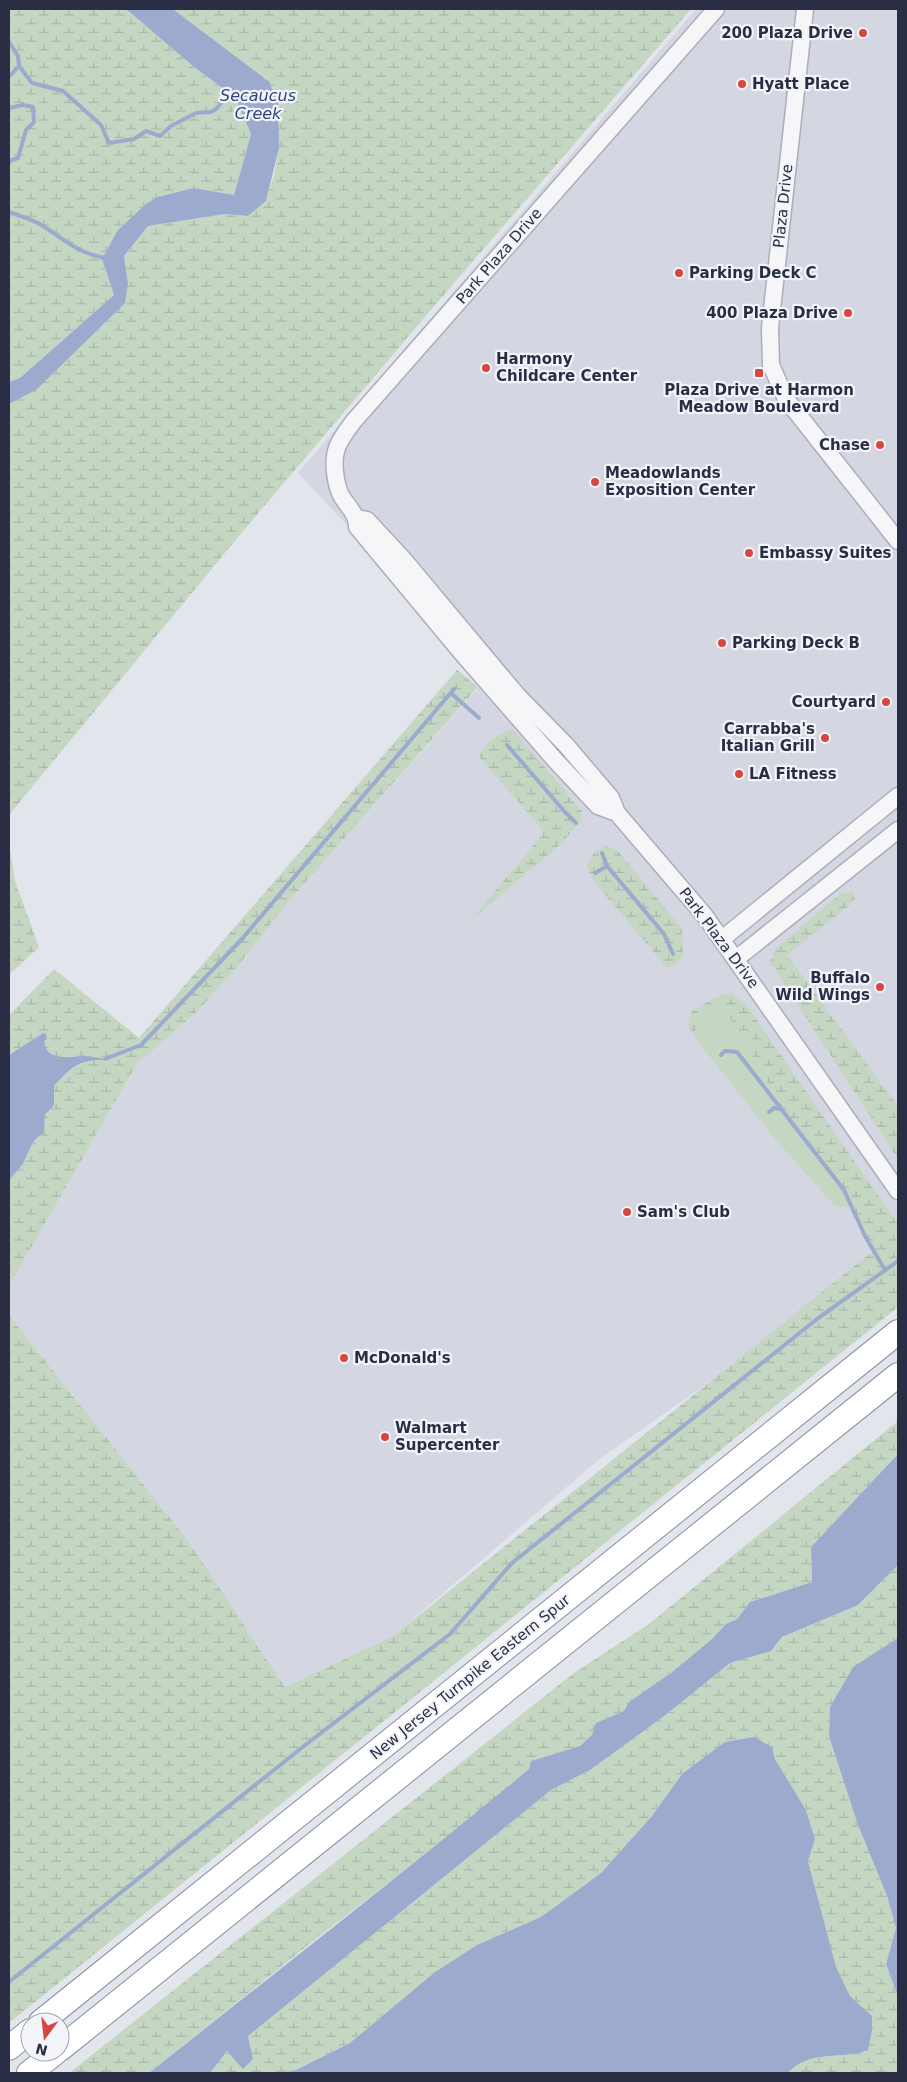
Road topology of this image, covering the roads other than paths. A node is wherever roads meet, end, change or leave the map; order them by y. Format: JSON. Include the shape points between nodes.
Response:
{"nodes":[{"id":1,"x":716,"y":9,"type":"edge"},
{"id":2,"x":805,"y":9,"type":"edge"},
{"id":3,"x":898,"y":541,"type":"edge"},
{"id":4,"x":898,"y":796,"type":"edge"},
{"id":5,"x":898,"y":830,"type":"edge"},
{"id":6,"x":722,"y":939,"type":"junction"},
{"id":7,"x":736,"y":958,"type":"junction"},
{"id":8,"x":898,"y":1191,"type":"edge"},
{"id":9,"x":898,"y":1332,"type":"edge"},
{"id":10,"x":898,"y":1375,"type":"edge"},
{"id":11,"x":53,"y":2012,"type":"edge"},
{"id":12,"x":20,"y":2039,"type":"edge"},
{"id":13,"x":70,"y":2041,"type":"edge"},
{"id":14,"x":9,"y":2048,"type":"edge"},
{"id":15,"x":44,"y":2062,"type":"edge"},
{"id":16,"x":30,"y":2073,"type":"edge"}],
"edges":[{"from":1,"to":6,"type":"street","name":"Park Plaza Drive","via":[[353,422],[340,440],[333,464],[341,495],[357,518],[357,528],[460,651],[513,701],[598,806],[617,813]]},
{"from":2,"to":3,"type":"street","name":"Plaza Drive","via":[[770,328],[771,365],[791,408]]},
{"from":4,"to":6,"type":"street"},
{"from":5,"to":7,"type":"street"},
{"from":6,"to":7,"type":"street","name":"Park Plaza Drive"},
{"from":7,"to":8,"type":"street","name":"Park Plaza Drive"},
{"from":9,"to":11,"type":"highway","name":"New Jersey Turnpike Eastern Spur"},
{"from":10,"to":13,"type":"highway"},
{"from":12,"to":14,"type":"highway"},
{"from":15,"to":16,"type":"highway"}]}
